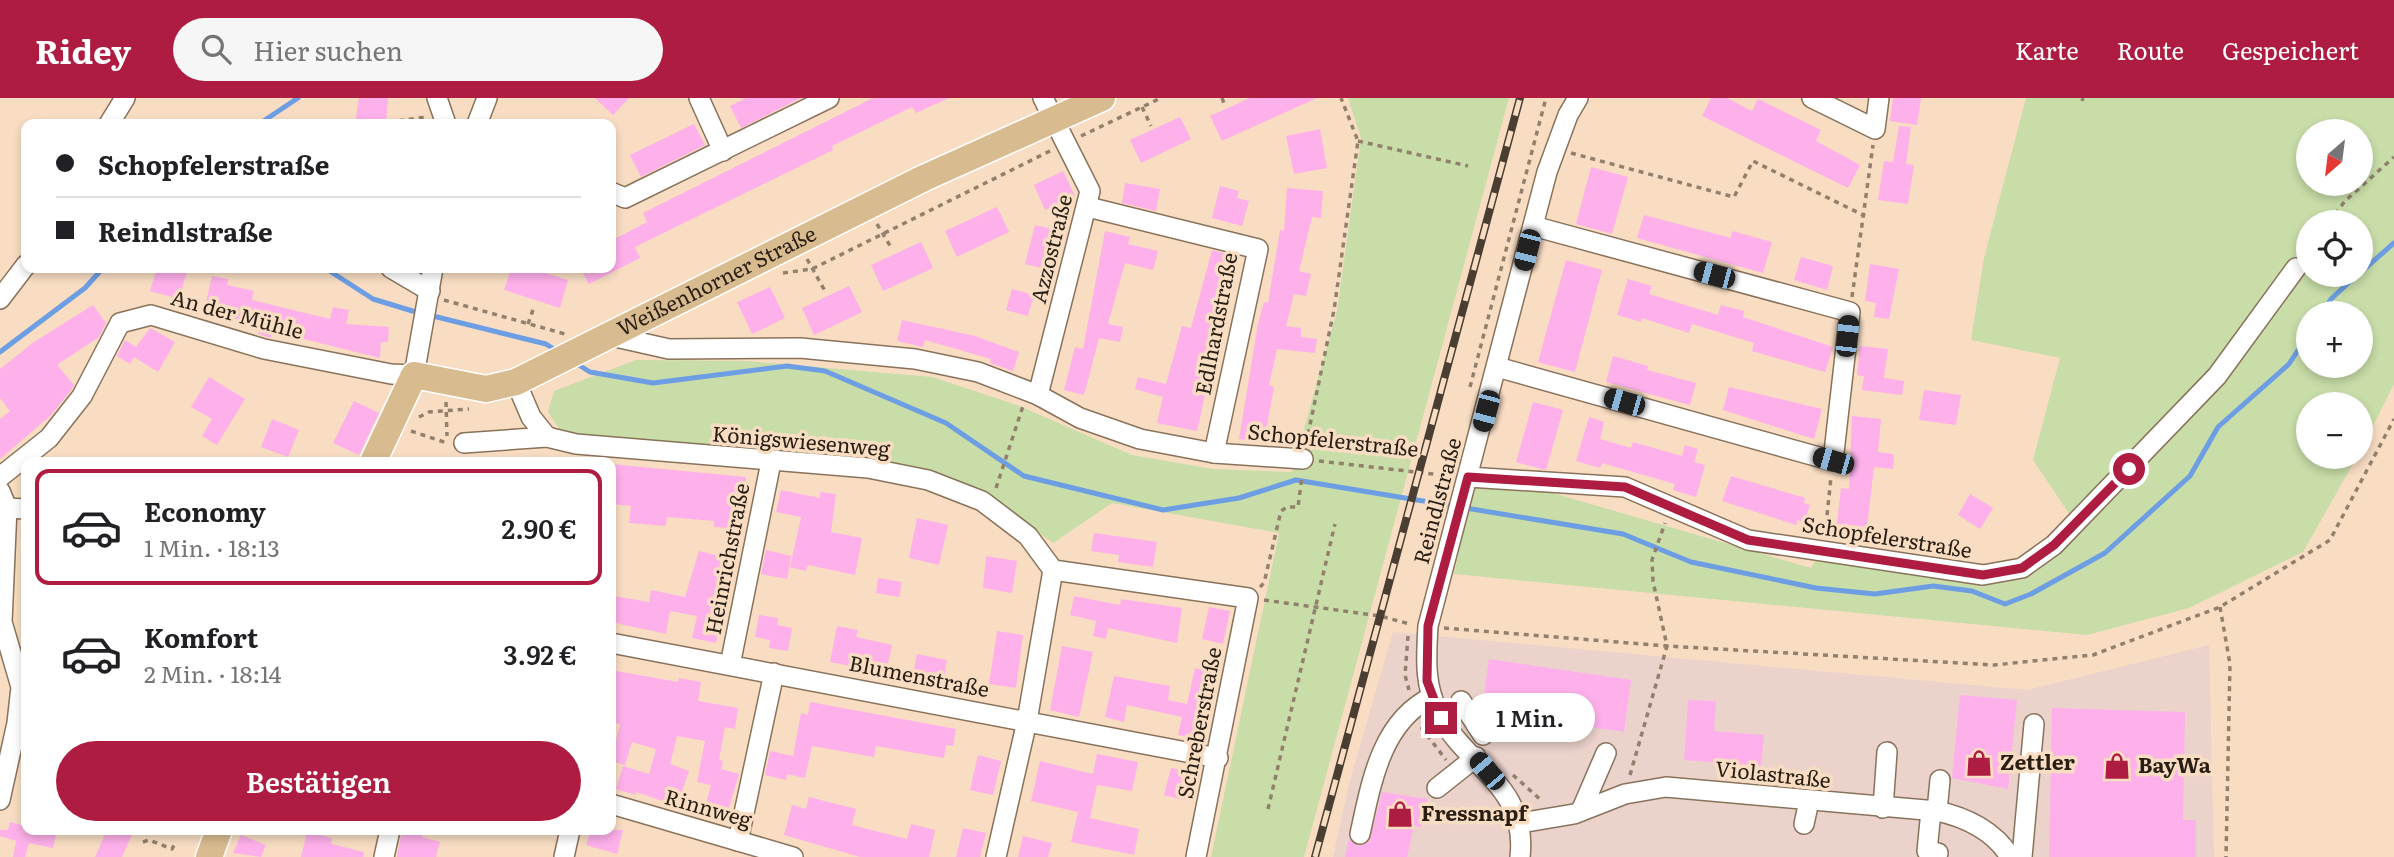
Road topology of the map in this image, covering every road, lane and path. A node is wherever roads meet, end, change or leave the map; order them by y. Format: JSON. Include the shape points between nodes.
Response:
{"nodes":[{"id":1,"x":125,"y":98,"type":"edge"},
{"id":2,"x":487,"y":98,"type":"edge"},
{"id":3,"x":699,"y":98,"type":"edge"},
{"id":4,"x":829,"y":98,"type":"edge"},
{"id":5,"x":1102,"y":98,"type":"edge"},
{"id":6,"x":1161,"y":98,"type":"edge"},
{"id":7,"x":1222,"y":98,"type":"edge"},
{"id":8,"x":1341,"y":98,"type":"edge"},
{"id":9,"x":1546,"y":98,"type":"edge"},
{"id":10,"x":1578,"y":98,"type":"edge"},
{"id":11,"x":1812,"y":98,"type":"edge"},
{"id":12,"x":1879,"y":98,"type":"edge"},
{"id":13,"x":1225,"y":106,"type":"dead end"},
{"id":14,"x":1142,"y":107,"type":"junction"},
{"id":15,"x":442,"y":112,"type":"edge"},
{"id":16,"x":112,"y":119,"type":"edge"},
{"id":17,"x":405,"y":119,"type":"edge"},
{"id":18,"x":479,"y":119,"type":"edge"},
{"id":19,"x":1055,"y":120,"type":"edge"},
{"id":20,"x":1151,"y":126,"type":"dead end"},
{"id":21,"x":1874,"y":129,"type":"junction"},
{"id":22,"x":1357,"y":141,"type":"junction"},
{"id":23,"x":1555,"y":148,"type":"junction"},
{"id":24,"x":723,"y":151,"type":"junction"},
{"id":25,"x":2394,"y":158,"type":"edge"},
{"id":26,"x":1468,"y":166,"type":"dead end"},
{"id":27,"x":616,"y":194,"type":"edge"},
{"id":28,"x":868,"y":206,"type":"junction"},
{"id":29,"x":1088,"y":207,"type":"junction"},
{"id":30,"x":2338,"y":210,"type":"edge"},
{"id":31,"x":1865,"y":216,"type":"junction"},
{"id":32,"x":1533,"y":226,"type":"junction"},
{"id":33,"x":883,"y":234,"type":"junction"},
{"id":34,"x":797,"y":242,"type":"junction"},
{"id":35,"x":892,"y":249,"type":"dead end"},
{"id":36,"x":2296,"y":268,"type":"dead end"},
{"id":37,"x":812,"y":269,"type":"junction"},
{"id":38,"x":21,"y":272,"type":"edge"},
{"id":39,"x":398,"y":273,"type":"edge"},
{"id":40,"x":432,"y":273,"type":"edge"},
{"id":41,"x":771,"y":278,"type":"dead end"},
{"id":42,"x":825,"y":291,"type":"dead end"},
{"id":43,"x":430,"y":296,"type":"junction"},
{"id":44,"x":0,"y":299,"type":"edge"},
{"id":45,"x":534,"y":307,"type":"dead end"},
{"id":46,"x":1850,"y":312,"type":"junction"},
{"id":47,"x":528,"y":324,"type":"junction"},
{"id":48,"x":611,"y":336,"type":"junction"},
{"id":49,"x":575,"y":342,"type":"junction"},
{"id":50,"x":1497,"y":367,"type":"junction"},
{"id":51,"x":414,"y":375,"type":"junction"},
{"id":52,"x":516,"y":382,"type":"junction"},
{"id":53,"x":1033,"y":393,"type":"junction"},
{"id":54,"x":1468,"y":397,"type":"dead end"},
{"id":55,"x":2394,"y":419,"type":"edge"},
{"id":56,"x":547,"y":437,"type":"junction"},
{"id":57,"x":464,"y":443,"type":"dead end"},
{"id":58,"x":1214,"y":453,"type":"junction"},
{"id":59,"x":25,"y":457,"type":"edge"},
{"id":60,"x":375,"y":457,"type":"edge"},
{"id":61,"x":21,"y":460,"type":"edge"},
{"id":62,"x":1833,"y":461,"type":"junction"},
{"id":63,"x":771,"y":462,"type":"junction"},
{"id":64,"x":1451,"y":463,"type":"dead end"},
{"id":65,"x":1303,"y":464,"type":"junction"},
{"id":66,"x":1448,"y":476,"type":"junction"},
{"id":67,"x":0,"y":477,"type":"edge"},
{"id":68,"x":1466,"y":484,"type":"junction"},
{"id":69,"x":1446,"y":485,"type":"dead end"},
{"id":70,"x":11,"y":503,"type":"edge"},
{"id":71,"x":989,"y":507,"type":"junction"},
{"id":72,"x":1335,"y":524,"type":"dead end"},
{"id":73,"x":1662,"y":535,"type":"dead end"},
{"id":74,"x":1823,"y":551,"type":"junction"},
{"id":75,"x":1053,"y":570,"type":"junction"},
{"id":76,"x":1248,"y":598,"type":"junction"},
{"id":77,"x":1314,"y":607,"type":"junction"},
{"id":78,"x":2220,"y":607,"type":"junction"},
{"id":79,"x":1419,"y":625,"type":"junction"},
{"id":80,"x":616,"y":644,"type":"edge"},
{"id":81,"x":1667,"y":646,"type":"junction"},
{"id":82,"x":20,"y":660,"type":"edge"},
{"id":83,"x":730,"y":665,"type":"junction"},
{"id":84,"x":774,"y":673,"type":"junction"},
{"id":85,"x":1432,"y":697,"type":"junction"},
{"id":86,"x":1461,"y":701,"type":"dead end"},
{"id":87,"x":1027,"y":721,"type":"junction"},
{"id":88,"x":2034,"y":724,"type":"dead end"},
{"id":89,"x":1471,"y":752,"type":"junction"},
{"id":90,"x":1887,"y":752,"type":"dead end"},
{"id":91,"x":1606,"y":753,"type":"dead end"},
{"id":92,"x":1218,"y":758,"type":"junction"},
{"id":93,"x":1940,"y":780,"type":"dead end"},
{"id":94,"x":1437,"y":788,"type":"dead end"},
{"id":95,"x":1625,"y":794,"type":"junction"},
{"id":96,"x":0,"y":800,"type":"edge"},
{"id":97,"x":1808,"y":801,"type":"junction"},
{"id":98,"x":616,"y":805,"type":"edge"},
{"id":99,"x":1268,"y":808,"type":"dead end"},
{"id":100,"x":1883,"y":808,"type":"junction"},
{"id":101,"x":1581,"y":811,"type":"junction"},
{"id":102,"x":1934,"y":811,"type":"junction"},
{"id":103,"x":1520,"y":823,"type":"junction"},
{"id":104,"x":1804,"y":824,"type":"dead end"},
{"id":105,"x":1360,"y":834,"type":"dead end"},
{"id":106,"x":217,"y":835,"type":"edge"},
{"id":107,"x":389,"y":835,"type":"edge"},
{"id":108,"x":569,"y":835,"type":"edge"},
{"id":109,"x":176,"y":841,"type":"dead end"},
{"id":110,"x":738,"y":841,"type":"junction"},
{"id":111,"x":143,"y":842,"type":"dead end"},
{"id":112,"x":1930,"y":853,"type":"edge"},
{"id":113,"x":209,"y":857,"type":"edge"},
{"id":114,"x":384,"y":857,"type":"edge"},
{"id":115,"x":564,"y":857,"type":"edge"},
{"id":116,"x":793,"y":857,"type":"edge"},
{"id":117,"x":996,"y":857,"type":"edge"},
{"id":118,"x":1196,"y":857,"type":"edge"},
{"id":119,"x":1520,"y":857,"type":"edge"},
{"id":120,"x":2010,"y":857,"type":"edge"},
{"id":121,"x":2022,"y":857,"type":"edge"},
{"id":122,"x":2226,"y":857,"type":"edge"}],
"edges":[{"from":1,"to":16,"type":"street"},
{"from":2,"to":18,"type":"street"},
{"from":3,"to":24,"type":"street"},
{"from":4,"to":24,"type":"street"},
{"from":5,"to":19,"type":"main road","name":"Weißenhorner Straße"},
{"from":6,"to":14,"type":"path"},
{"from":7,"to":13,"type":"path"},
{"from":8,"to":22,"type":"path"},
{"from":9,"to":54,"type":"path"},
{"from":10,"to":23,"type":"street","name":"Reindlstraße"},
{"from":11,"to":21,"type":"street"},
{"from":12,"to":21,"type":"street"},
{"from":14,"to":19,"type":"path"},
{"from":14,"to":20,"type":"path"},
{"from":15,"to":17,"type":"path"},
{"from":19,"to":28,"type":"main road","name":"Weißenhorner Straße"},
{"from":19,"to":29,"type":"street","name":"Azzostraße","via":[[1090,191]]},
{"from":19,"to":33,"type":"path"},
{"from":21,"to":31,"type":"path"},
{"from":22,"to":26,"type":"path"},
{"from":22,"to":65,"type":"path","via":[[1334,310]]},
{"from":23,"to":31,"type":"path","via":[[1734,197],[1753,161]]},
{"from":23,"to":32,"type":"street","name":"Reindlstraße"},
{"from":24,"to":27,"type":"street","via":[[625,198]]},
{"from":25,"to":30,"type":"path"},
{"from":28,"to":33,"type":"path"},
{"from":28,"to":34,"type":"main road","name":"Weißenhorner Straße"},
{"from":29,"to":53,"type":"street","name":"Azzostraße"},
{"from":29,"to":58,"type":"street","name":"Edlhardstraße","via":[[1258,250]]},
{"from":31,"to":46,"type":"path"},
{"from":32,"to":46,"type":"street"},
{"from":32,"to":50,"type":"street","name":"Reindlstraße"},
{"from":33,"to":35,"type":"path"},
{"from":33,"to":37,"type":"path"},
{"from":34,"to":37,"type":"path"},
{"from":34,"to":48,"type":"main road","name":"Weißenhorner Straße"},
{"from":36,"to":74,"type":"street","name":"Schopfelerstraße","via":[[2217,376],[2054,545],[2022,568],[1983,575]]},
{"from":37,"to":41,"type":"path"},
{"from":37,"to":42,"type":"path"},
{"from":38,"to":44,"type":"street"},
{"from":39,"to":43,"type":"street"},
{"from":40,"to":43,"type":"street"},
{"from":43,"to":47,"type":"path"},
{"from":43,"to":51,"type":"street"},
{"from":45,"to":47,"type":"path"},
{"from":46,"to":62,"type":"street"},
{"from":47,"to":49,"type":"path"},
{"from":48,"to":49,"type":"main road","name":"Weißenhorner Straße"},
{"from":48,"to":53,"type":"street","name":"Schopfelerstraße","via":[[669,349],[800,348],[915,359],[978,372]]},
{"from":49,"to":52,"type":"main road","name":"Weißenhorner Straße","via":[[552,364]]},
{"from":50,"to":62,"type":"street"},
{"from":50,"to":68,"type":"street","name":"Reindlstraße"},
{"from":51,"to":52,"type":"main road","name":"Weißenhorner Straße","via":[[486,389]]},
{"from":51,"to":59,"type":"street","name":"An der Mühle","via":[[264,349],[151,315],[120,323],[82,396],[49,438]]},
{"from":51,"to":60,"type":"main road"},
{"from":52,"to":56,"type":"street","via":[[531,417]]},
{"from":53,"to":58,"type":"street","name":"Schopfelerstraße","via":[[1080,418],[1140,439]]},
{"from":53,"to":71,"type":"path"},
{"from":55,"to":78,"type":"path","via":[[2330,540]]},
{"from":56,"to":57,"type":"street","name":"Königswiesenweg"},
{"from":56,"to":63,"type":"street","name":"Königswiesenweg","via":[[576,444]]},
{"from":58,"to":65,"type":"street","name":"Schopfelerstraße"},
{"from":61,"to":67,"type":"street","name":"An der Mühle"},
{"from":62,"to":74,"type":"path"},
{"from":63,"to":71,"type":"street","name":"Königswiesenweg","via":[[868,468],[928,480]]},
{"from":63,"to":83,"type":"street","name":"Heinrichstraße"},
{"from":64,"to":66,"type":"path"},
{"from":65,"to":66,"type":"path","name":"Schopfelerstraße"},
{"from":65,"to":76,"type":"path","via":[[1298,507],[1281,511],[1264,583]]},
{"from":66,"to":68,"type":"path","name":"Schopfelerstraße"},
{"from":66,"to":69,"type":"path"},
{"from":68,"to":74,"type":"street","name":"Schopfelerstraße","via":[[1625,487],[1748,540]]},
{"from":68,"to":79,"type":"street","name":"Reindlstraße","via":[[1456,527]]},
{"from":70,"to":82,"type":"street","via":[[1,607],[6,640]]},
{"from":71,"to":75,"type":"street","name":"Königswiesenweg","via":[[1028,536]]},
{"from":72,"to":77,"type":"path"},
{"from":73,"to":81,"type":"path","via":[[1652,560]]},
{"from":75,"to":76,"type":"street"},
{"from":75,"to":87,"type":"street"},
{"from":76,"to":77,"type":"path"},
{"from":76,"to":92,"type":"street","name":"Schreberstraße"},
{"from":77,"to":79,"type":"path"},
{"from":77,"to":99,"type":"path"},
{"from":78,"to":81,"type":"path","via":[[2093,655],[2058,661],[1994,664]]},
{"from":78,"to":122,"type":"path","via":[[2230,664]]},
{"from":79,"to":81,"type":"path"},
{"from":79,"to":85,"type":"street","name":"Reindlstraße"},
{"from":80,"to":83,"type":"street","name":"Blumenstraße"},
{"from":81,"to":95,"type":"path"},
{"from":82,"to":96,"type":"street","via":[[17,723]]},
{"from":83,"to":84,"type":"street","name":"Blumenstraße"},
{"from":84,"to":87,"type":"street","name":"Blumenstraße"},
{"from":84,"to":110,"type":"street"},
{"from":85,"to":89,"type":"street","name":"Reindlstraße","via":[[1441,718]]},
{"from":85,"to":105,"type":"street","via":[[1401,718],[1375,771]]},
{"from":86,"to":89,"type":"street","via":[[1488,736]]},
{"from":87,"to":92,"type":"street","name":"Blumenstraße"},
{"from":87,"to":117,"type":"street"},
{"from":88,"to":121,"type":"street"},
{"from":89,"to":94,"type":"street"},
{"from":89,"to":103,"type":"street","name":"Reindlstraße","via":[[1512,802]]},
{"from":90,"to":100,"type":"street"},
{"from":91,"to":101,"type":"street"},
{"from":92,"to":118,"type":"street","name":"Schreberstraße"},
{"from":93,"to":102,"type":"street"},
{"from":95,"to":97,"type":"street","name":"Violastraße","via":[[1666,787]]},
{"from":95,"to":101,"type":"street","name":"Violastraße"},
{"from":97,"to":100,"type":"street","name":"Violastraße"},
{"from":97,"to":104,"type":"street"},
{"from":98,"to":110,"type":"street","name":"Rinnweg"},
{"from":100,"to":102,"type":"street","name":"Violastraße"},
{"from":101,"to":103,"type":"street","name":"Violastraße"},
{"from":102,"to":112,"type":"street"},
{"from":102,"to":120,"type":"street","name":"Violastraße","via":[[1979,828]]},
{"from":103,"to":119,"type":"street","name":"Reindlstraße"},
{"from":106,"to":113,"type":"main road"},
{"from":107,"to":114,"type":"street"},
{"from":108,"to":115,"type":"street"},
{"from":109,"to":111,"type":"path","via":[[172,849]]},
{"from":110,"to":116,"type":"street","name":"Rinnweg"}]}
